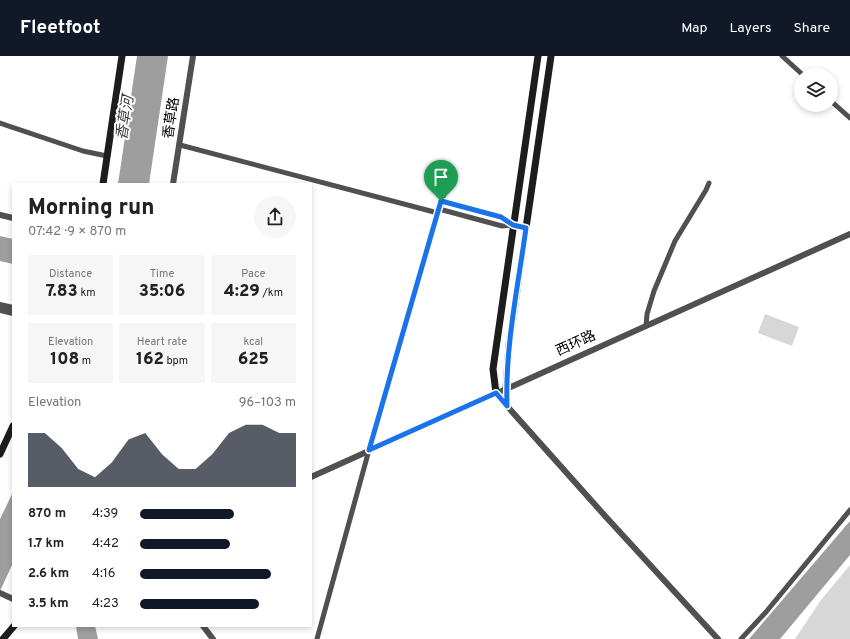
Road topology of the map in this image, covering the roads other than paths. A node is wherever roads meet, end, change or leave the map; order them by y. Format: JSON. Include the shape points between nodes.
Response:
{"nodes":[{"id":1,"x":122,"y":56,"type":"edge"},
{"id":2,"x":193,"y":56,"type":"edge"},
{"id":3,"x":538,"y":56,"type":"edge"},
{"id":4,"x":551,"y":56,"type":"edge"},
{"id":5,"x":782,"y":56,"type":"edge"},
{"id":6,"x":795,"y":68,"type":"edge"},
{"id":7,"x":838,"y":107,"type":"edge"},
{"id":8,"x":850,"y":118,"type":"edge"},
{"id":9,"x":0,"y":123,"type":"edge"},
{"id":10,"x":180,"y":145,"type":"junction"},
{"id":11,"x":107,"y":156,"type":"junction"},
{"id":12,"x":103,"y":183,"type":"edge"},
{"id":13,"x":173,"y":183,"type":"edge"},
{"id":14,"x":709,"y":183,"type":"dead end"},
{"id":15,"x":445,"y":190,"type":"dead end"},
{"id":16,"x":441,"y":201,"type":"junction"},
{"id":17,"x":438,"y":211,"type":"junction"},
{"id":18,"x":0,"y":215,"type":"edge"},
{"id":19,"x":12,"y":218,"type":"edge"},
{"id":20,"x":513,"y":225,"type":"junction"},
{"id":21,"x":526,"y":228,"type":"junction"},
{"id":22,"x":850,"y":234,"type":"edge"},
{"id":23,"x":0,"y":305,"type":"edge"},
{"id":24,"x":12,"y":308,"type":"edge"},
{"id":25,"x":0,"y":310,"type":"edge"},
{"id":26,"x":12,"y":313,"type":"edge"},
{"id":27,"x":646,"y":326,"type":"junction"},
{"id":28,"x":506,"y":389,"type":"junction"},
{"id":29,"x":496,"y":393,"type":"junction"},
{"id":30,"x":507,"y":406,"type":"junction"},
{"id":31,"x":12,"y":428,"type":"edge"},
{"id":32,"x":369,"y":450,"type":"junction"},
{"id":33,"x":0,"y":454,"type":"edge"},
{"id":34,"x":312,"y":476,"type":"edge"},
{"id":35,"x":850,"y":510,"type":"edge"},
{"id":36,"x":3,"y":594,"type":"edge"},
{"id":37,"x":12,"y":598,"type":"edge"},
{"id":38,"x":13,"y":627,"type":"edge"},
{"id":39,"x":204,"y":627,"type":"edge"},
{"id":40,"x":4,"y":639,"type":"edge"},
{"id":41,"x":213,"y":639,"type":"edge"},
{"id":42,"x":316,"y":639,"type":"edge"},
{"id":43,"x":718,"y":639,"type":"edge"},
{"id":44,"x":741,"y":639,"type":"edge"}],
"edges":[{"from":1,"to":11,"type":"main road"},
{"from":2,"to":10,"type":"street","name":"香草路"},
{"from":3,"to":20,"type":"main road"},
{"from":4,"to":21,"type":"main road"},
{"from":5,"to":6,"type":"street"},
{"from":7,"to":8,"type":"street"},
{"from":9,"to":11,"type":"street","via":[[76,149]]},
{"from":10,"to":13,"type":"street","name":"香草路"},
{"from":10,"to":17,"type":"street"},
{"from":11,"to":12,"type":"main road"},
{"from":14,"to":27,"type":"street","via":[[675,241],[646,314]]},
{"from":15,"to":16,"type":"street"},
{"from":16,"to":17,"type":"street"},
{"from":16,"to":20,"type":"street","via":[[501,217]]},
{"from":17,"to":20,"type":"street","via":[[502,226]]},
{"from":17,"to":32,"type":"street"},
{"from":18,"to":19,"type":"street"},
{"from":20,"to":21,"type":"street"},
{"from":20,"to":29,"type":"main road","via":[[493,369]]},
{"from":21,"to":28,"type":"main road","via":[[509,344]]},
{"from":22,"to":27,"type":"street","name":"西环路"},
{"from":23,"to":24,"type":"street"},
{"from":25,"to":26,"type":"street"},
{"from":27,"to":28,"type":"street","name":"西环路"},
{"from":28,"to":29,"type":"street","name":"西环路"},
{"from":28,"to":30,"type":"main road"},
{"from":29,"to":30,"type":"main road"},
{"from":29,"to":32,"type":"street","name":"西环路"},
{"from":30,"to":43,"type":"street"},
{"from":31,"to":33,"type":"main road"},
{"from":32,"to":34,"type":"street","name":"西环路"},
{"from":32,"to":42,"type":"street"},
{"from":35,"to":44,"type":"street"},
{"from":36,"to":37,"type":"street"},
{"from":38,"to":40,"type":"main road"},
{"from":39,"to":41,"type":"street"}]}
